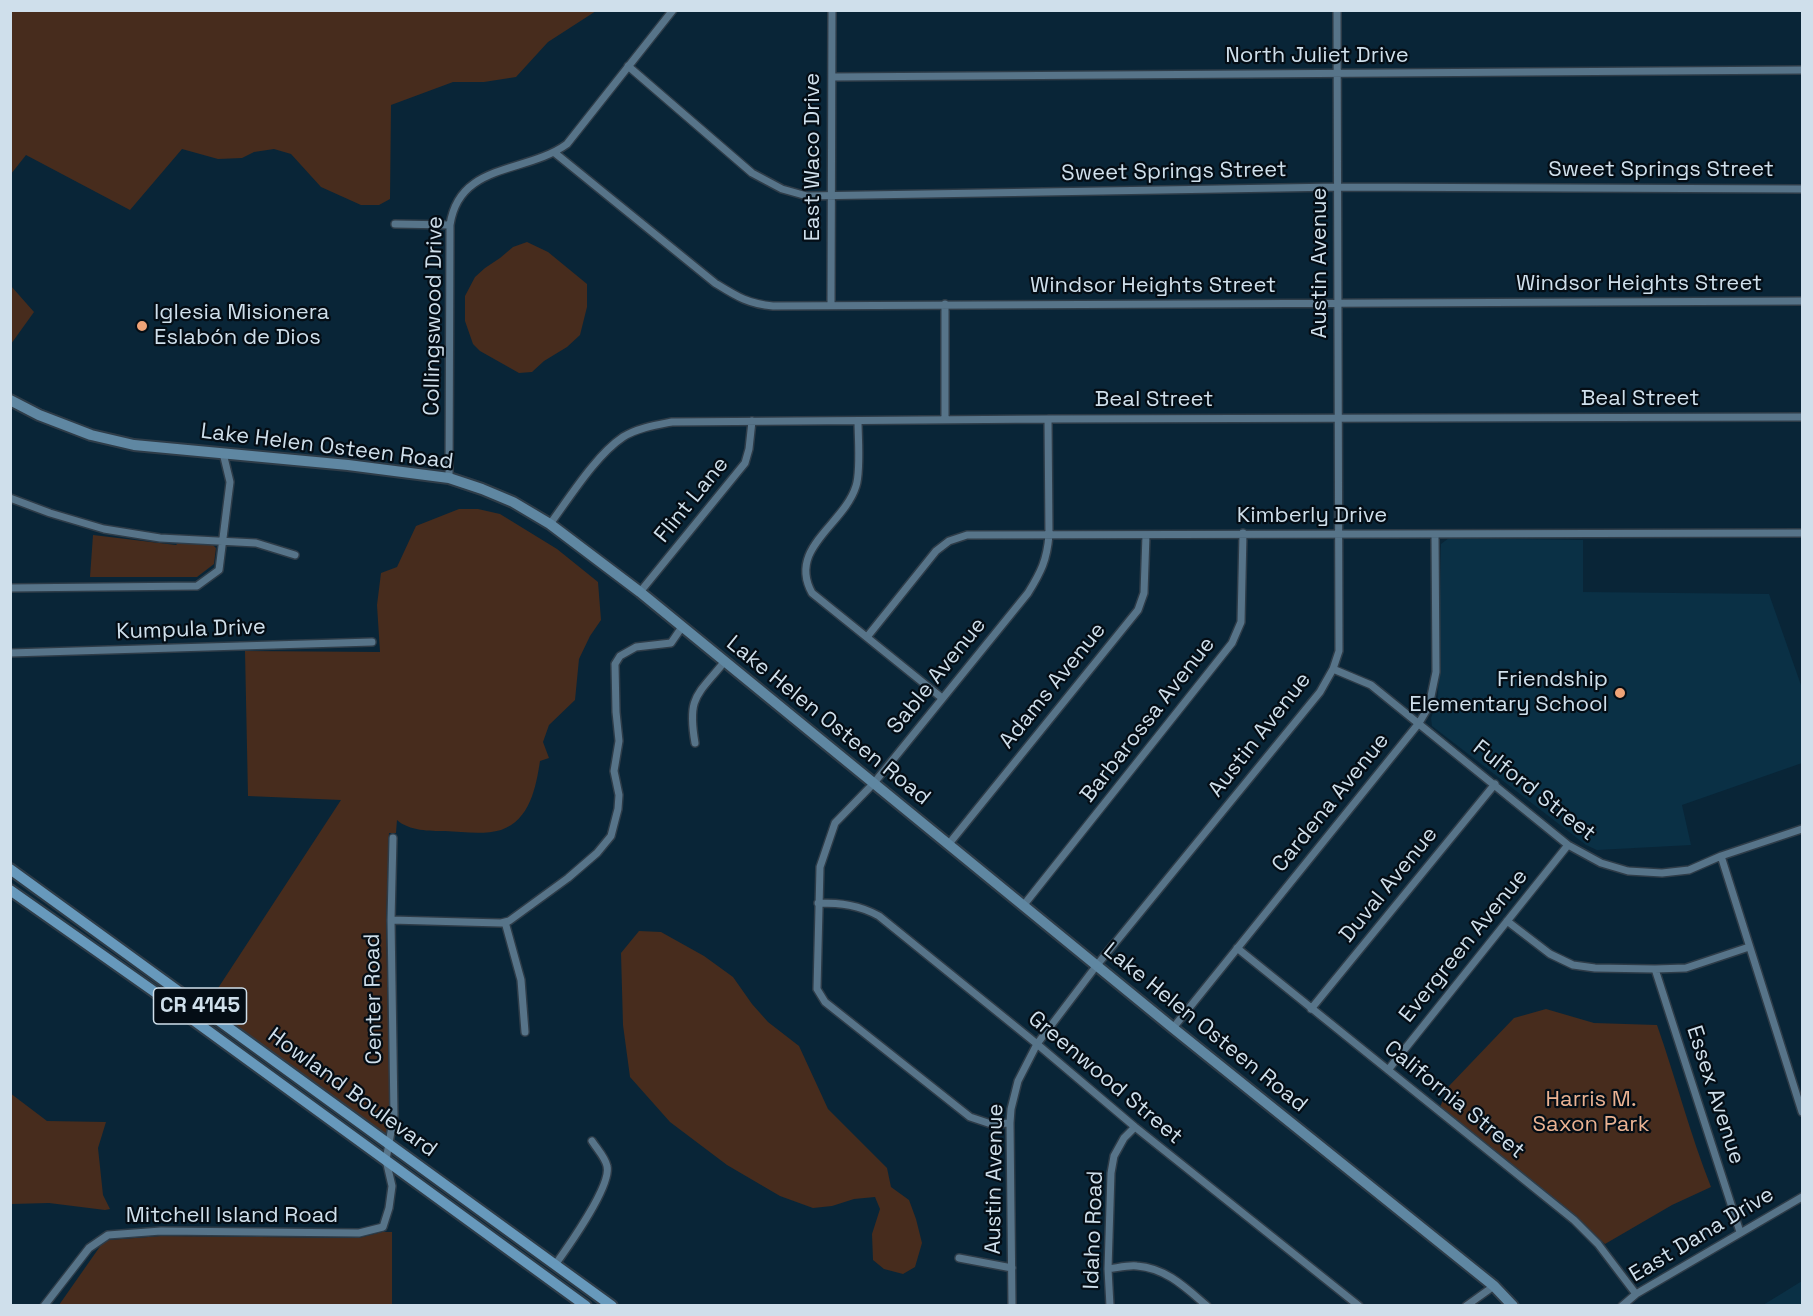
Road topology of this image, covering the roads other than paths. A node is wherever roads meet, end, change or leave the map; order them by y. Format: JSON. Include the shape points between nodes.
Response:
{"nodes":[{"id":1,"x":673,"y":10,"type":"edge"},
{"id":2,"x":832,"y":10,"type":"edge"},
{"id":3,"x":1337,"y":10,"type":"edge"},
{"id":4,"x":628,"y":66,"type":"junction"},
{"id":5,"x":1803,"y":70,"type":"edge"},
{"id":6,"x":1338,"y":73,"type":"junction"},
{"id":7,"x":832,"y":77,"type":"junction"},
{"id":8,"x":555,"y":153,"type":"junction"},
{"id":9,"x":1338,"y":187,"type":"junction"},
{"id":10,"x":1803,"y":189,"type":"edge"},
{"id":11,"x":832,"y":196,"type":"junction"},
{"id":12,"x":395,"y":224,"type":"dead end"},
{"id":13,"x":450,"y":225,"type":"junction"},
{"id":14,"x":1803,"y":301,"type":"edge"},
{"id":15,"x":1338,"y":303,"type":"junction"},
{"id":16,"x":831,"y":304,"type":"junction"},
{"id":17,"x":945,"y":304,"type":"junction"},
{"id":18,"x":10,"y":400,"type":"edge"},
{"id":19,"x":1803,"y":417,"type":"edge"},
{"id":20,"x":1337,"y":418,"type":"junction"},
{"id":21,"x":1048,"y":419,"type":"junction"},
{"id":22,"x":945,"y":420,"type":"junction"},
{"id":23,"x":752,"y":421,"type":"junction"},
{"id":24,"x":858,"y":421,"type":"junction"},
{"id":25,"x":223,"y":453,"type":"junction"},
{"id":26,"x":449,"y":478,"type":"junction"},
{"id":27,"x":10,"y":498,"type":"edge"},
{"id":28,"x":550,"y":524,"type":"junction"},
{"id":29,"x":1243,"y":533,"type":"junction"},
{"id":30,"x":1803,"y":533,"type":"edge"},
{"id":31,"x":1338,"y":534,"type":"junction"},
{"id":32,"x":1435,"y":534,"type":"junction"},
{"id":33,"x":1049,"y":535,"type":"junction"},
{"id":34,"x":1146,"y":535,"type":"junction"},
{"id":35,"x":224,"y":540,"type":"junction"},
{"id":36,"x":295,"y":555,"type":"dead end"},
{"id":37,"x":10,"y":588,"type":"edge"},
{"id":38,"x":640,"y":592,"type":"junction"},
{"id":39,"x":682,"y":627,"type":"junction"},
{"id":40,"x":867,"y":637,"type":"junction"},
{"id":41,"x":372,"y":642,"type":"dead end"},
{"id":42,"x":10,"y":654,"type":"edge"},
{"id":43,"x":725,"y":661,"type":"junction"},
{"id":44,"x":1333,"y":669,"type":"junction"},
{"id":45,"x":942,"y":698,"type":"junction"},
{"id":46,"x":1419,"y":723,"type":"junction"},
{"id":47,"x":695,"y":742,"type":"dead end"},
{"id":48,"x":874,"y":783,"type":"junction"},
{"id":49,"x":1495,"y":784,"type":"junction"},
{"id":50,"x":1803,"y":829,"type":"edge"},
{"id":51,"x":393,"y":838,"type":"dead end"},
{"id":52,"x":948,"y":844,"type":"junction"},
{"id":53,"x":1568,"y":845,"type":"junction"},
{"id":54,"x":1720,"y":856,"type":"junction"},
{"id":55,"x":10,"y":869,"type":"edge"},
{"id":56,"x":10,"y":878,"type":"edge"},
{"id":57,"x":10,"y":890,"type":"edge"},
{"id":58,"x":43,"y":893,"type":"junction"},
{"id":59,"x":818,"y":903,"type":"junction"},
{"id":60,"x":1023,"y":906,"type":"junction"},
{"id":61,"x":391,"y":920,"type":"junction"},
{"id":62,"x":1507,"y":921,"type":"junction"},
{"id":63,"x":505,"y":922,"type":"junction"},
{"id":64,"x":1749,"y":947,"type":"junction"},
{"id":65,"x":1237,"y":948,"type":"junction"},
{"id":66,"x":1097,"y":965,"type":"junction"},
{"id":67,"x":1655,"y":969,"type":"junction"},
{"id":68,"x":1311,"y":1009,"type":"junction"},
{"id":69,"x":1173,"y":1028,"type":"junction"},
{"id":70,"x":525,"y":1032,"type":"dead end"},
{"id":71,"x":1037,"y":1044,"type":"junction"},
{"id":72,"x":1388,"y":1070,"type":"junction"},
{"id":73,"x":1803,"y":1112,"type":"edge"},
{"id":74,"x":1010,"y":1123,"type":"junction"},
{"id":75,"x":1135,"y":1127,"type":"junction"},
{"id":76,"x":592,"y":1141,"type":"dead end"},
{"id":77,"x":389,"y":1143,"type":"junction"},
{"id":78,"x":386,"y":1160,"type":"junction"},
{"id":79,"x":1803,"y":1197,"type":"edge"},
{"id":80,"x":1740,"y":1232,"type":"junction"},
{"id":81,"x":959,"y":1258,"type":"dead end"},
{"id":82,"x":555,"y":1265,"type":"junction"},
{"id":83,"x":1012,"y":1268,"type":"junction"},
{"id":84,"x":1108,"y":1269,"type":"junction"},
{"id":85,"x":1494,"y":1286,"type":"junction"},
{"id":86,"x":1636,"y":1294,"type":"junction"},
{"id":87,"x":575,"y":1302,"type":"edge"},
{"id":88,"x":44,"y":1305,"type":"edge"},
{"id":89,"x":586,"y":1305,"type":"edge"},
{"id":90,"x":612,"y":1305,"type":"edge"},
{"id":91,"x":1012,"y":1305,"type":"edge"},
{"id":92,"x":1110,"y":1305,"type":"edge"},
{"id":93,"x":1207,"y":1305,"type":"edge"},
{"id":94,"x":1359,"y":1305,"type":"edge"},
{"id":95,"x":1466,"y":1305,"type":"edge"},
{"id":96,"x":1513,"y":1305,"type":"edge"},
{"id":97,"x":1622,"y":1305,"type":"edge"}],
"edges":[{"from":1,"to":4,"type":"street","name":"Collingswood Drive"},
{"from":2,"to":7,"type":"street","name":"East Waco Drive"},
{"from":3,"to":6,"type":"street","name":"Austin Avenue"},
{"from":4,"to":8,"type":"street","name":"Collingswood Drive","via":[[567,144]]},
{"from":4,"to":11,"type":"street","name":"Sweet Springs Street","via":[[752,173],[782,189],[807,196]]},
{"from":5,"to":6,"type":"street","name":"North Juliet Drive"},
{"from":6,"to":7,"type":"street","name":"North Juliet Drive"},
{"from":6,"to":9,"type":"street","name":"Austin Avenue"},
{"from":7,"to":11,"type":"street","name":"East Waco Drive"},
{"from":8,"to":13,"type":"street","name":"Collingswood Drive","via":[[479,178],[456,202]]},
{"from":8,"to":16,"type":"street","name":"Windsor Heights Street","via":[[740,299],[773,306]]},
{"from":9,"to":10,"type":"street","name":"Sweet Springs Street"},
{"from":9,"to":11,"type":"street","name":"Sweet Springs Street"},
{"from":9,"to":15,"type":"street","name":"Austin Avenue"},
{"from":11,"to":16,"type":"street","name":"East Waco Drive"},
{"from":12,"to":13,"type":"street"},
{"from":13,"to":26,"type":"street","name":"Collingswood Drive"},
{"from":14,"to":15,"type":"street","name":"Windsor Heights Street"},
{"from":15,"to":17,"type":"street","name":"Windsor Heights Street"},
{"from":15,"to":20,"type":"street","name":"Austin Avenue"},
{"from":16,"to":17,"type":"street","name":"Windsor Heights Street"},
{"from":17,"to":22,"type":"street"},
{"from":18,"to":25,"type":"street","name":"Lake Helen Osteen Road","via":[[39,416],[91,435],[134,445]]},
{"from":19,"to":20,"type":"street","name":"Beal Street"},
{"from":20,"to":21,"type":"street","name":"Beal Street"},
{"from":20,"to":31,"type":"street","name":"Austin Avenue"},
{"from":21,"to":22,"type":"street","name":"Beal Street"},
{"from":21,"to":33,"type":"street","name":"Sable Avenue"},
{"from":22,"to":24,"type":"street","name":"Beal Street"},
{"from":23,"to":24,"type":"street","name":"Beal Street"},
{"from":23,"to":28,"type":"street","name":"Beal Street","via":[[672,422],[624,436],[605,452]]},
{"from":23,"to":38,"type":"street","name":"Flint Lane","via":[[745,463]]},
{"from":24,"to":40,"type":"street","via":[[858,483],[849,504],[812,547],[805,563],[812,592]]},
{"from":25,"to":26,"type":"street","name":"Lake Helen Osteen Road"},
{"from":25,"to":35,"type":"street","via":[[230,482]]},
{"from":26,"to":28,"type":"street","name":"Lake Helen Osteen Road","via":[[513,502]]},
{"from":27,"to":35,"type":"street","via":[[104,529],[160,538]]},
{"from":28,"to":38,"type":"street","name":"Lake Helen Osteen Road"},
{"from":29,"to":31,"type":"street","name":"Kimberly Drive"},
{"from":29,"to":34,"type":"street","name":"Kimberly Drive"},
{"from":29,"to":60,"type":"street","name":"Barbarossa Avenue","via":[[1240,622],[1232,643]]},
{"from":30,"to":32,"type":"street","name":"Kimberly Drive"},
{"from":31,"to":32,"type":"street","name":"Kimberly Drive"},
{"from":31,"to":44,"type":"street","name":"Austin Avenue","via":[[1339,651]]},
{"from":32,"to":46,"type":"street","name":"Cardena Avenue","via":[[1436,672],[1430,706]]},
{"from":33,"to":34,"type":"street","name":"Kimberly Drive"},
{"from":33,"to":40,"type":"street","name":"Kimberly Drive","via":[[967,535],[949,541],[936,551]]},
{"from":33,"to":45,"type":"street","name":"Sable Avenue","via":[[1048,554],[1028,593]]},
{"from":34,"to":52,"type":"street","name":"Adams Avenue","via":[[1144,594],[1138,610]]},
{"from":35,"to":36,"type":"street","via":[[256,543]]},
{"from":35,"to":37,"type":"street","via":[[219,570],[197,586]]},
{"from":38,"to":39,"type":"street","name":"Lake Helen Osteen Road"},
{"from":39,"to":43,"type":"street","name":"Lake Helen Osteen Road"},
{"from":39,"to":63,"type":"street","via":[[671,643],[636,647],[620,656],[615,664],[619,741],[614,771],[619,795],[611,836],[568,878]]},
{"from":40,"to":45,"type":"street"},
{"from":41,"to":42,"type":"street","name":"Kumpula Drive"},
{"from":43,"to":47,"type":"street","via":[[693,700]]},
{"from":43,"to":48,"type":"street","name":"Lake Helen Osteen Road"},
{"from":44,"to":46,"type":"street","name":"Fulford Street","via":[[1371,685]]},
{"from":44,"to":66,"type":"street","name":"Austin Avenue","via":[[1320,692]]},
{"from":45,"to":48,"type":"street","name":"Sable Avenue"},
{"from":46,"to":49,"type":"street","name":"Fulford Street"},
{"from":46,"to":65,"type":"street","name":"Cardena Avenue"},
{"from":48,"to":52,"type":"street","name":"Lake Helen Osteen Road"},
{"from":48,"to":59,"type":"street","name":"Sable Avenue","via":[[835,823],[820,867]]},
{"from":49,"to":53,"type":"street","name":"Fulford Street"},
{"from":49,"to":68,"type":"street","name":"Duval Avenue"},
{"from":50,"to":54,"type":"street","name":"Fulford Street"},
{"from":51,"to":61,"type":"street","name":"Center Road"},
{"from":52,"to":60,"type":"street","name":"Lake Helen Osteen Road"},
{"from":53,"to":54,"type":"street","name":"Fulford Street","via":[[1601,863],[1628,871],[1689,870]]},
{"from":53,"to":62,"type":"street","name":"Evergreen Avenue"},
{"from":54,"to":64,"type":"street"},
{"from":55,"to":58,"type":"main road","name":"Howland Boulevard","number":"CR 4145"},
{"from":56,"to":58,"type":"main road"},
{"from":57,"to":78,"type":"main road","name":"Howland Boulevard","number":"CR 4145"},
{"from":58,"to":77,"type":"main road","name":"Howland Boulevard","number":"CR 4145"},
{"from":59,"to":71,"type":"street","name":"Greenwood Street","via":[[844,903],[879,916]]},
{"from":59,"to":74,"type":"street","name":"Sable Avenue","via":[[817,989],[825,1002],[970,1117],[991,1124]]},
{"from":60,"to":66,"type":"street","name":"Lake Helen Osteen Road"},
{"from":61,"to":63,"type":"street"},
{"from":61,"to":77,"type":"street","name":"Center Road","via":[[394,1115]]},
{"from":62,"to":67,"type":"street","via":[[1550,954],[1573,965]]},
{"from":62,"to":72,"type":"street","name":"Evergreen Avenue"},
{"from":63,"to":70,"type":"street","via":[[521,980]]},
{"from":64,"to":67,"type":"street","via":[[1686,968]]},
{"from":64,"to":73,"type":"street"},
{"from":65,"to":68,"type":"street","name":"California Street"},
{"from":65,"to":69,"type":"street","name":"Cardena Avenue"},
{"from":66,"to":69,"type":"street","name":"Lake Helen Osteen Road"},
{"from":66,"to":71,"type":"street","name":"Austin Avenue"},
{"from":67,"to":80,"type":"street","name":"Essex Avenue"},
{"from":68,"to":72,"type":"street","name":"California Street"},
{"from":69,"to":85,"type":"street","name":"Lake Helen Osteen Road"},
{"from":71,"to":74,"type":"street","name":"Austin Avenue","via":[[1018,1081]]},
{"from":71,"to":75,"type":"street","name":"Greenwood Street"},
{"from":72,"to":86,"type":"street","name":"California Street","via":[[1574,1220]]},
{"from":74,"to":83,"type":"street","name":"Austin Avenue"},
{"from":75,"to":84,"type":"street","name":"Idaho Road","via":[[1114,1156]]},
{"from":75,"to":94,"type":"street","name":"Greenwood Street"},
{"from":76,"to":82,"type":"street","via":[[607,1166],[608,1177]]},
{"from":77,"to":78,"type":"street","name":"Center Road"},
{"from":77,"to":82,"type":"main road","name":"Howland Boulevard","number":"CR 4145"},
{"from":78,"to":87,"type":"main road","name":"Howland Boulevard","number":"CR 4145"},
{"from":78,"to":88,"type":"street","name":"Mitchell Island Road","via":[[392,1186],[383,1227],[359,1233],[161,1231],[108,1235],[89,1248]]},
{"from":79,"to":80,"type":"street","name":"East Dana Drive"},
{"from":80,"to":86,"type":"street","name":"East Dana Drive"},
{"from":81,"to":83,"type":"street"},
{"from":82,"to":90,"type":"main road","name":"Howland Boulevard","number":"CR 4145"},
{"from":83,"to":91,"type":"street","name":"Austin Avenue"},
{"from":84,"to":92,"type":"street","name":"Idaho Road"},
{"from":84,"to":93,"type":"street","via":[[1137,1266],[1161,1272]]},
{"from":85,"to":95,"type":"street"},
{"from":85,"to":96,"type":"street","name":"Lake Helen Osteen Road"},
{"from":86,"to":97,"type":"street","name":"East Dana Drive"},
{"from":87,"to":89,"type":"main road","name":"Howland Boulevard","number":"CR 4145"}]}
